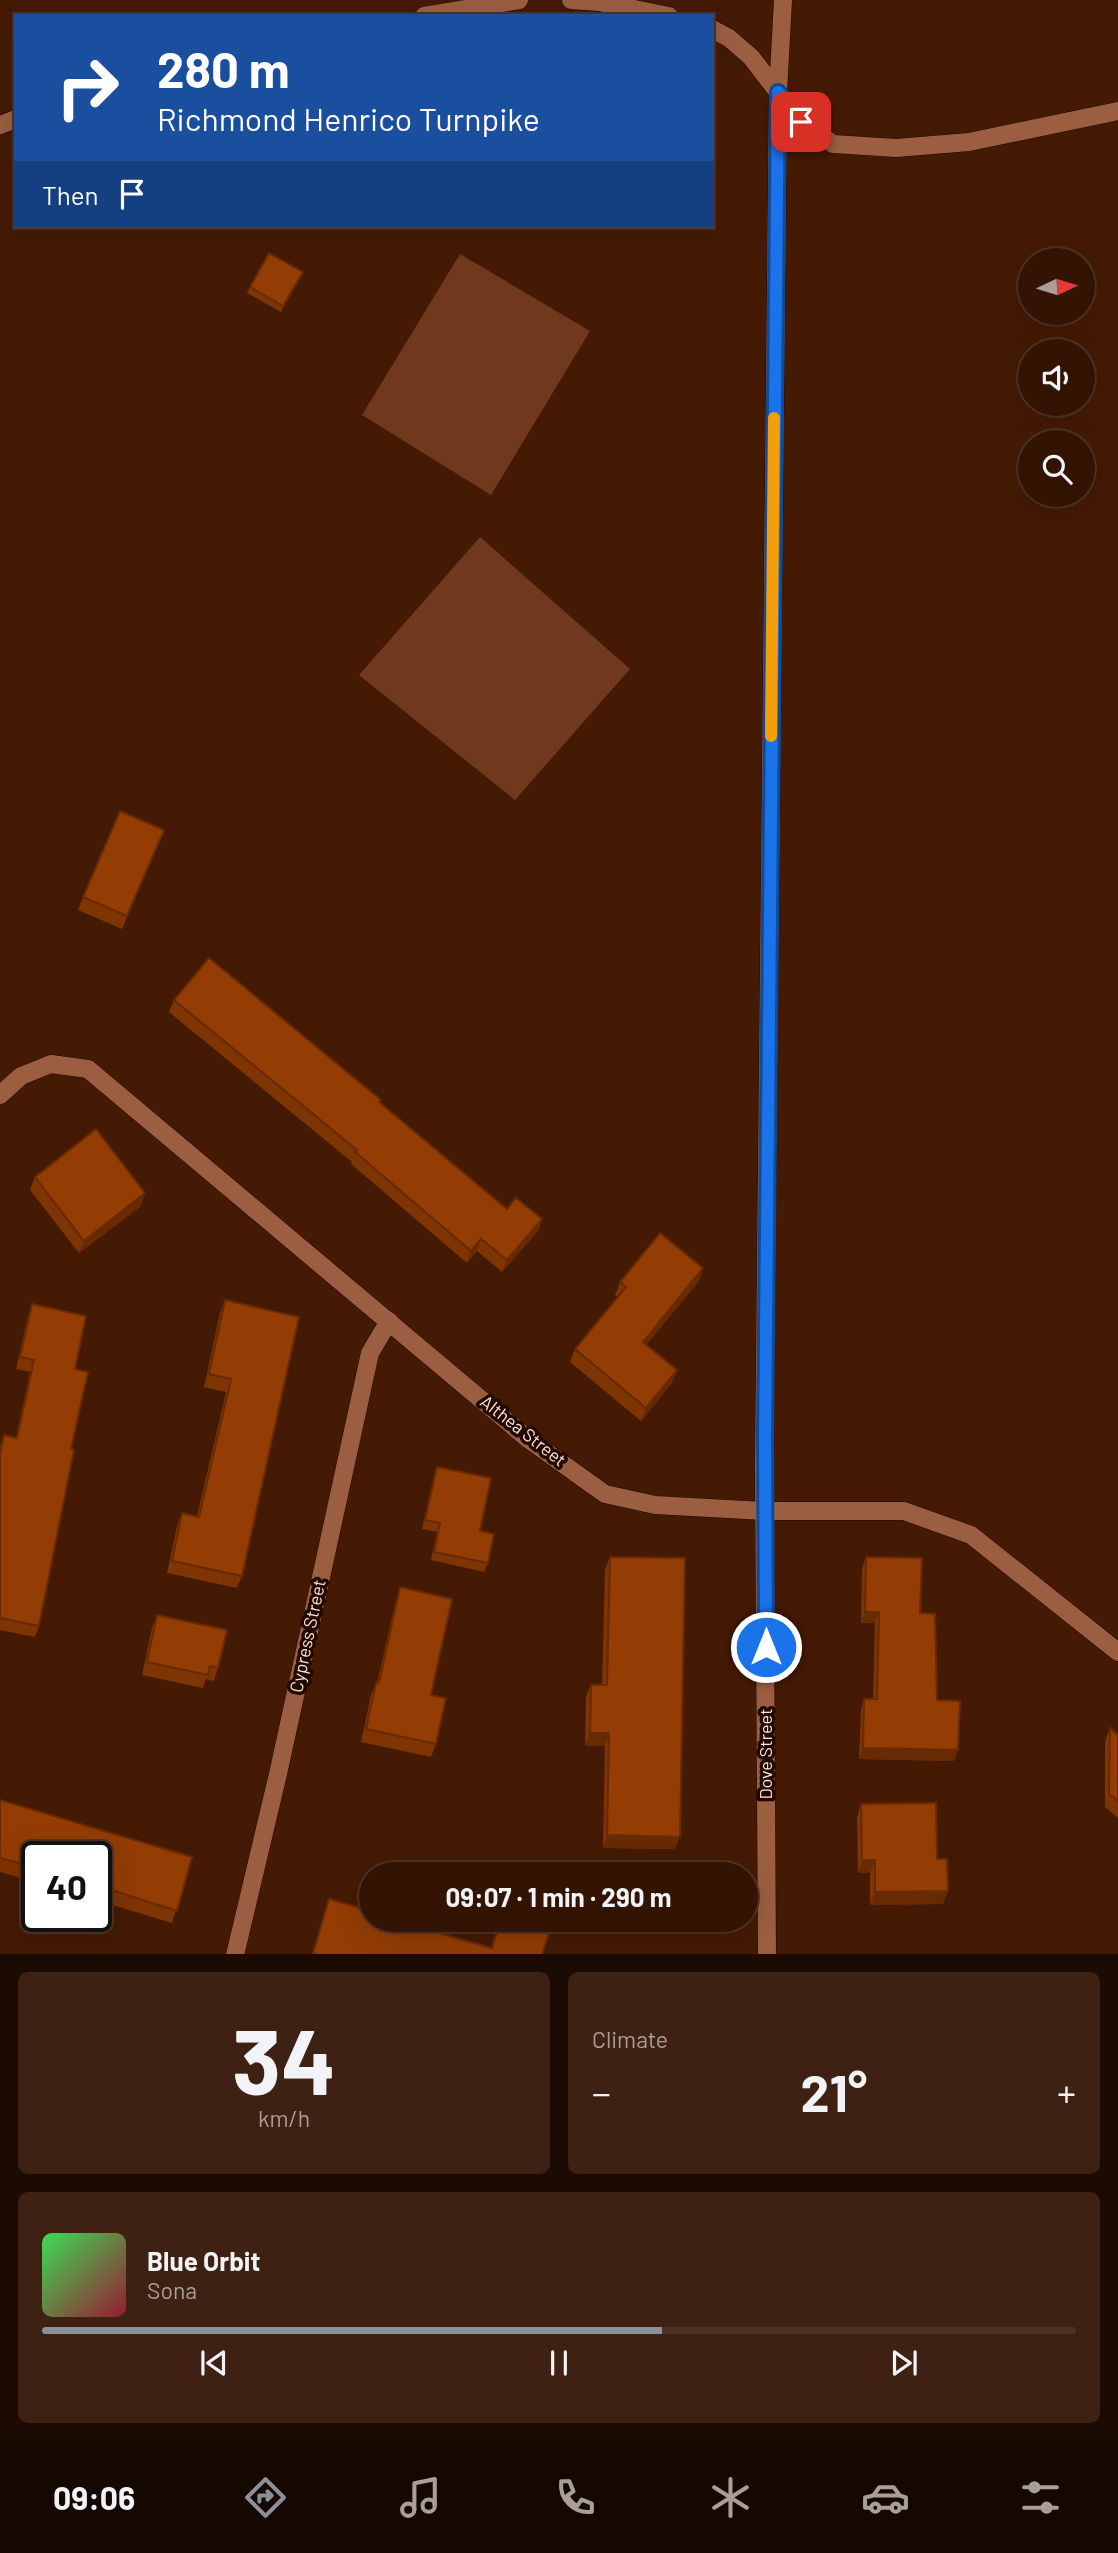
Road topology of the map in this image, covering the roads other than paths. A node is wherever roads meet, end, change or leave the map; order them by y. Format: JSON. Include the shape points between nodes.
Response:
{"nodes":[{"id":1,"x":519,"y":0,"type":"edge"},
{"id":2,"x":571,"y":0,"type":"edge"},
{"id":3,"x":783,"y":0,"type":"edge"},
{"id":4,"x":436,"y":14,"type":"edge"},
{"id":5,"x":659,"y":14,"type":"edge"},
{"id":6,"x":714,"y":30,"type":"edge"},
{"id":7,"x":778,"y":92,"type":"junction"},
{"id":8,"x":1118,"y":111,"type":"edge"},
{"id":9,"x":0,"y":1095,"type":"edge"},
{"id":10,"x":389,"y":1321,"type":"junction"},
{"id":11,"x":765,"y":1511,"type":"junction"},
{"id":12,"x":1118,"y":1652,"type":"edge"},
{"id":13,"x":234,"y":1954,"type":"edge"},
{"id":14,"x":767,"y":1954,"type":"edge"}],
"edges":[{"from":1,"to":4,"type":"street"},
{"from":2,"to":5,"type":"street"},
{"from":3,"to":7,"type":"street","name":"Dove Street"},
{"from":6,"to":7,"type":"street","via":[[751,57]]},
{"from":7,"to":8,"type":"street","via":[[801,122],[833,144],[896,148],[969,142]]},
{"from":7,"to":11,"type":"street","name":"Dove Street"},
{"from":9,"to":10,"type":"street","name":"Althea Street","via":[[21,1076],[51,1064],[88,1069]]},
{"from":10,"to":11,"type":"street","name":"Althea Street","via":[[528,1438],[605,1494],[655,1505]]},
{"from":10,"to":13,"type":"street","name":"Cypress Street","via":[[370,1353]]},
{"from":11,"to":12,"type":"street","name":"Althea Street","via":[[904,1511],[971,1535]]},
{"from":11,"to":14,"type":"street","name":"Dove Street"}]}
